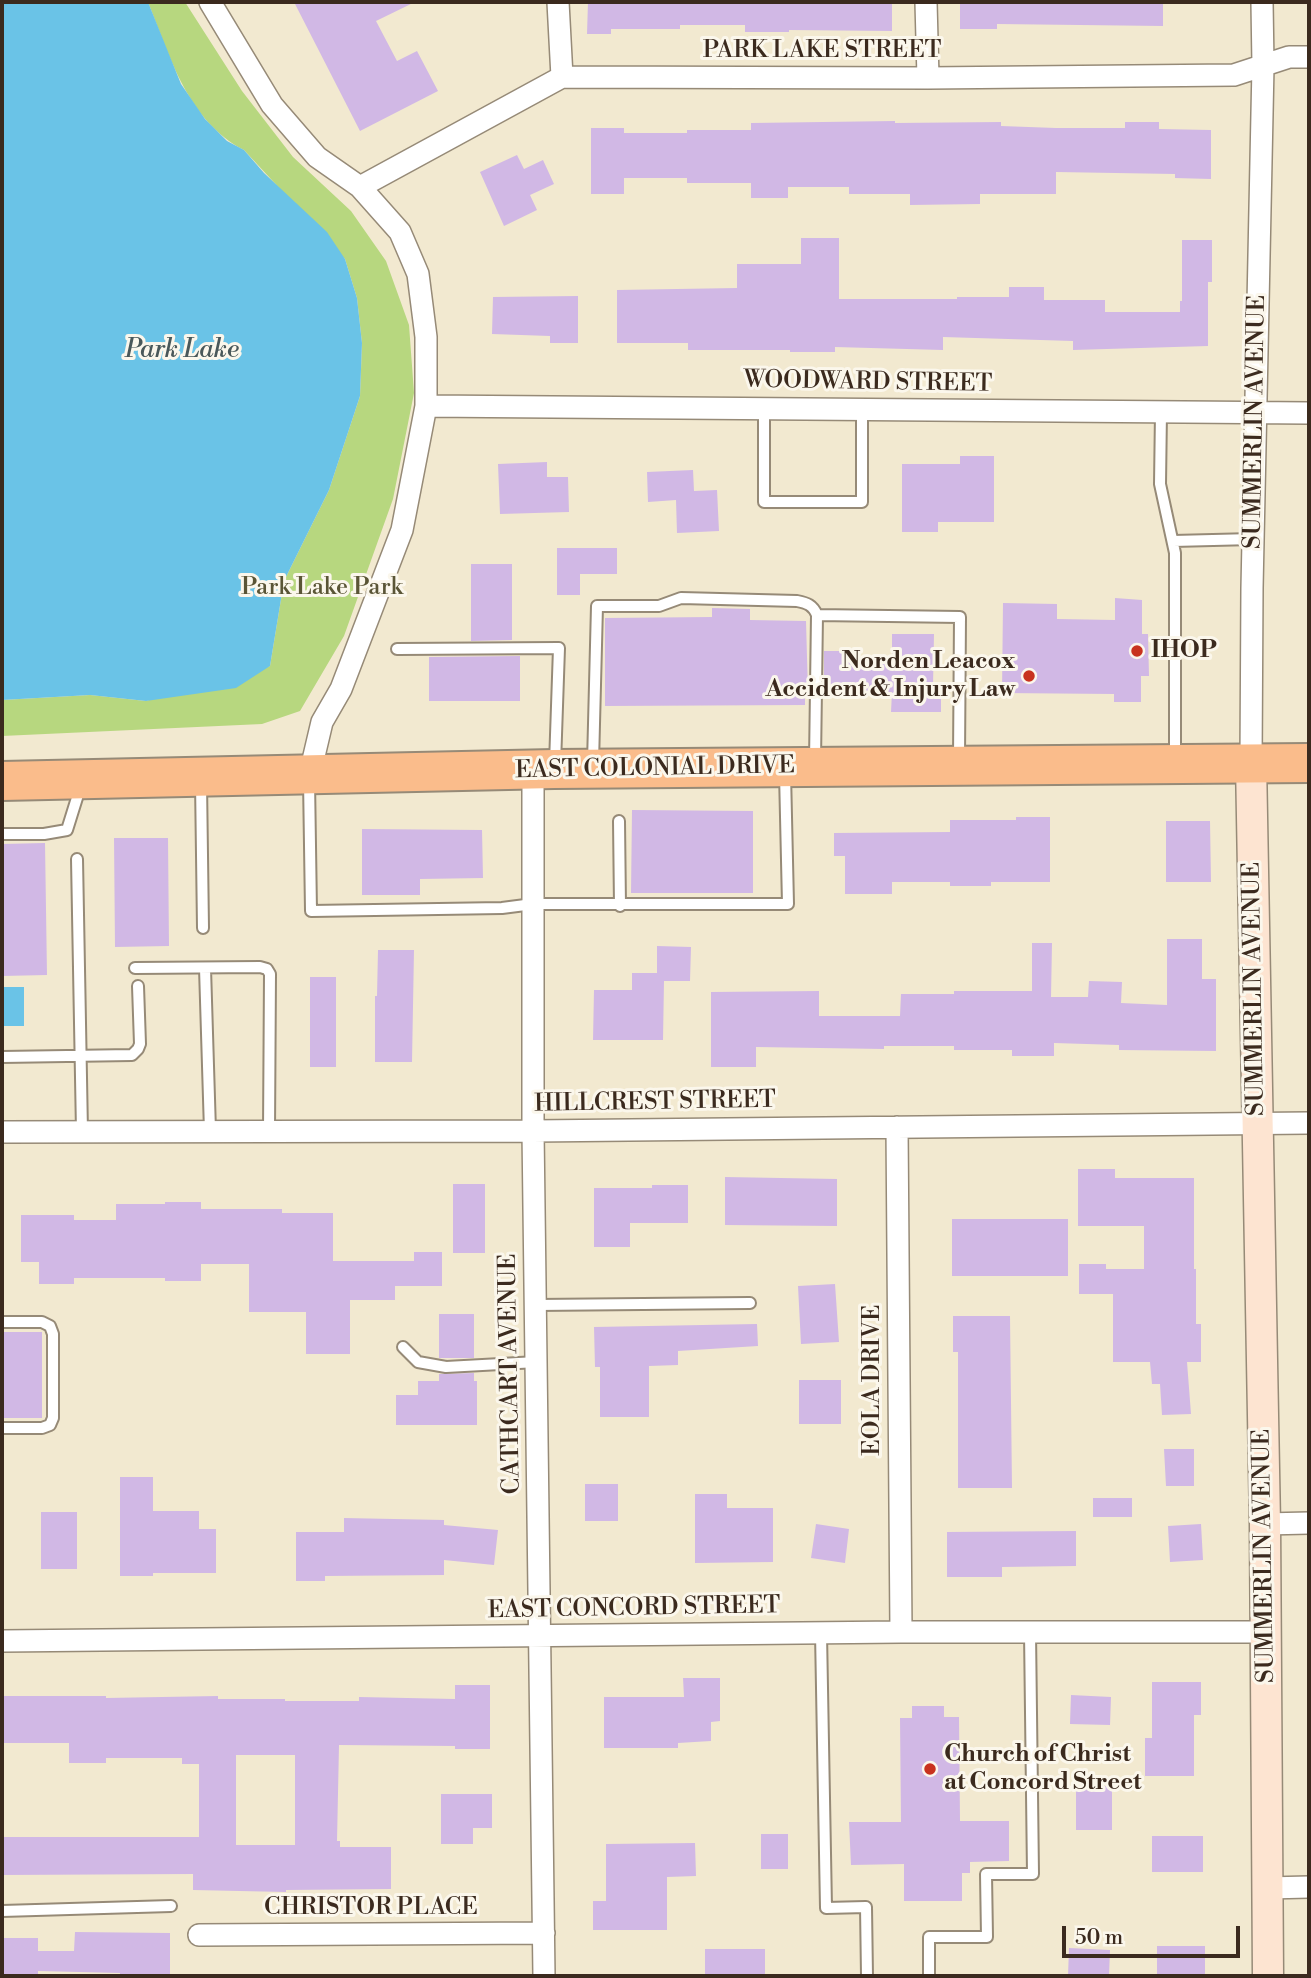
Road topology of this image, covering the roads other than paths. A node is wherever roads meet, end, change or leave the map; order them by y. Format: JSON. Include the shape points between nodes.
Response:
{"nodes":[{"id":1,"x":210,"y":2,"type":"edge"},
{"id":2,"x":558,"y":2,"type":"edge"},
{"id":3,"x":926,"y":2,"type":"edge"},
{"id":4,"x":1262,"y":2,"type":"edge"},
{"id":5,"x":1309,"y":57,"type":"edge"},
{"id":6,"x":1263,"y":66,"type":"junction"},
{"id":7,"x":562,"y":77,"type":"junction"},
{"id":8,"x":928,"y":78,"type":"junction"},
{"id":9,"x":360,"y":187,"type":"junction"},
{"id":10,"x":426,"y":405,"type":"junction"},
{"id":11,"x":764,"y":408,"type":"junction"},
{"id":12,"x":862,"y":409,"type":"junction"},
{"id":13,"x":1161,"y":412,"type":"junction"},
{"id":14,"x":1257,"y":413,"type":"junction"},
{"id":15,"x":1309,"y":413,"type":"edge"},
{"id":16,"x":1253,"y":539,"type":"junction"},
{"id":17,"x":1172,"y":541,"type":"junction"},
{"id":18,"x":817,"y":615,"type":"junction"},
{"id":19,"x":397,"y":649,"type":"dead end"},
{"id":20,"x":1251,"y":762,"type":"junction"},
{"id":21,"x":1175,"y":763,"type":"junction"},
{"id":22,"x":1309,"y":763,"type":"edge"},
{"id":23,"x":959,"y":765,"type":"junction"},
{"id":24,"x":800,"y":767,"type":"junction"},
{"id":25,"x":593,"y":769,"type":"junction"},
{"id":26,"x":544,"y":770,"type":"junction"},
{"id":27,"x":310,"y":774,"type":"junction"},
{"id":28,"x":201,"y":776,"type":"junction"},
{"id":29,"x":83,"y":779,"type":"junction"},
{"id":30,"x":2,"y":781,"type":"edge"},
{"id":31,"x":619,"y":821,"type":"dead end"},
{"id":32,"x":2,"y":834,"type":"edge"},
{"id":33,"x":77,"y":859,"type":"dead end"},
{"id":34,"x":533,"y":904,"type":"junction"},
{"id":35,"x":620,"y":906,"type":"junction"},
{"id":36,"x":203,"y":928,"type":"dead end"},
{"id":37,"x":135,"y":968,"type":"dead end"},
{"id":38,"x":205,"y":968,"type":"junction"},
{"id":39,"x":138,"y":986,"type":"dead end"},
{"id":40,"x":81,"y":1056,"type":"junction"},
{"id":41,"x":2,"y":1057,"type":"edge"},
{"id":42,"x":1257,"y":1123,"type":"junction"},
{"id":43,"x":1309,"y":1123,"type":"edge"},
{"id":44,"x":897,"y":1127,"type":"junction"},
{"id":45,"x":209,"y":1131,"type":"junction"},
{"id":46,"x":269,"y":1131,"type":"junction"},
{"id":47,"x":533,"y":1131,"type":"junction"},
{"id":48,"x":2,"y":1132,"type":"edge"},
{"id":49,"x":82,"y":1132,"type":"junction"},
{"id":50,"x":750,"y":1303,"type":"dead end"},
{"id":51,"x":536,"y":1304,"type":"junction"},
{"id":52,"x":2,"y":1322,"type":"edge"},
{"id":53,"x":403,"y":1347,"type":"dead end"},
{"id":54,"x":537,"y":1362,"type":"junction"},
{"id":55,"x":2,"y":1428,"type":"edge"},
{"id":56,"x":1309,"y":1523,"type":"edge"},
{"id":57,"x":1265,"y":1524,"type":"junction"},
{"id":58,"x":901,"y":1632,"type":"junction"},
{"id":59,"x":1030,"y":1632,"type":"junction"},
{"id":60,"x":1266,"y":1632,"type":"junction"},
{"id":61,"x":821,"y":1633,"type":"junction"},
{"id":62,"x":541,"y":1636,"type":"junction"},
{"id":63,"x":2,"y":1641,"type":"edge"},
{"id":64,"x":1309,"y":1887,"type":"edge"},
{"id":65,"x":1267,"y":1888,"type":"junction"},
{"id":66,"x":171,"y":1906,"type":"dead end"},
{"id":67,"x":2,"y":1911,"type":"edge"},
{"id":68,"x":544,"y":1933,"type":"junction"},
{"id":69,"x":199,"y":1935,"type":"dead end"},
{"id":70,"x":544,"y":1976,"type":"edge"},
{"id":71,"x":867,"y":1976,"type":"edge"},
{"id":72,"x":929,"y":1976,"type":"edge"},
{"id":73,"x":1268,"y":1976,"type":"edge"}],
"edges":[{"from":1,"to":9,"type":"street","via":[[272,104],[317,157]]},
{"from":2,"to":7,"type":"street"},
{"from":3,"to":8,"type":"street"},
{"from":4,"to":6,"type":"street","name":"SUMMERLIN AVENUE"},
{"from":5,"to":6,"type":"street","name":"PARK LAKE STREET","via":[[1289,57]]},
{"from":6,"to":8,"type":"street","name":"PARK LAKE STREET","via":[[1234,75]]},
{"from":6,"to":14,"type":"street","name":"SUMMERLIN AVENUE"},
{"from":7,"to":8,"type":"street","name":"PARK LAKE STREET"},
{"from":7,"to":9,"type":"street","name":"PARK LAKE STREET"},
{"from":9,"to":10,"type":"street","via":[[400,232],[418,274],[426,337]]},
{"from":10,"to":11,"type":"street","name":"WOODWARD STREET"},
{"from":10,"to":27,"type":"street","via":[[402,530],[341,690],[322,722]]},
{"from":11,"to":12,"type":"street","name":"WOODWARD STREET"},
{"from":11,"to":12,"type":"lane","via":[[764,502],[862,502]]},
{"from":12,"to":13,"type":"street","name":"WOODWARD STREET"},
{"from":13,"to":14,"type":"street","name":"WOODWARD STREET"},
{"from":13,"to":17,"type":"lane","via":[[1160,484]]},
{"from":14,"to":15,"type":"street","name":"WOODWARD STREET"},
{"from":14,"to":16,"type":"street","name":"SUMMERLIN AVENUE"},
{"from":16,"to":17,"type":"lane"},
{"from":16,"to":20,"type":"street","name":"SUMMERLIN AVENUE"},
{"from":17,"to":21,"type":"lane"},
{"from":18,"to":23,"type":"lane","via":[[960,617]]},
{"from":18,"to":24,"type":"lane"},
{"from":18,"to":25,"type":"lane","via":[[808,604],[797,601],[681,598],[659,606],[597,606]]},
{"from":19,"to":26,"type":"lane","via":[[559,648]]},
{"from":20,"to":21,"type":"highway","name":"EAST COLONIAL DRIVE"},
{"from":20,"to":22,"type":"highway","name":"EAST COLONIAL DRIVE"},
{"from":20,"to":42,"type":"street","name":"SUMMERLIN AVENUE"},
{"from":21,"to":23,"type":"highway","name":"EAST COLONIAL DRIVE"},
{"from":23,"to":24,"type":"highway","name":"EAST COLONIAL DRIVE"},
{"from":24,"to":25,"type":"highway","name":"EAST COLONIAL DRIVE"},
{"from":24,"to":35,"type":"lane","via":[[788,904]]},
{"from":25,"to":26,"type":"highway","name":"EAST COLONIAL DRIVE"},
{"from":26,"to":27,"type":"highway","name":"EAST COLONIAL DRIVE"},
{"from":26,"to":34,"type":"street","name":"CATHCART AVENUE"},
{"from":27,"to":28,"type":"highway","name":"EAST COLONIAL DRIVE"},
{"from":27,"to":34,"type":"lane","via":[[311,911]]},
{"from":28,"to":29,"type":"highway","name":"EAST COLONIAL DRIVE"},
{"from":28,"to":36,"type":"lane"},
{"from":29,"to":30,"type":"highway","name":"EAST COLONIAL DRIVE"},
{"from":29,"to":32,"type":"lane","via":[[67,830]]},
{"from":31,"to":35,"type":"lane"},
{"from":33,"to":40,"type":"lane"},
{"from":34,"to":35,"type":"lane"},
{"from":34,"to":47,"type":"street","name":"CATHCART AVENUE"},
{"from":37,"to":38,"type":"lane"},
{"from":38,"to":45,"type":"lane"},
{"from":38,"to":46,"type":"lane","via":[[260,967],[270,974]]},
{"from":39,"to":40,"type":"lane","via":[[138,1049],[132,1055]]},
{"from":40,"to":41,"type":"lane"},
{"from":40,"to":49,"type":"lane"},
{"from":42,"to":43,"type":"street","name":"HILLCREST STREET"},
{"from":42,"to":44,"type":"street","name":"HILLCREST STREET"},
{"from":42,"to":57,"type":"street","name":"SUMMERLIN AVENUE"},
{"from":44,"to":47,"type":"street","name":"HILLCREST STREET"},
{"from":44,"to":58,"type":"street","name":"EOLA DRIVE"},
{"from":45,"to":46,"type":"street","name":"HILLCREST STREET"},
{"from":45,"to":49,"type":"street","name":"HILLCREST STREET"},
{"from":46,"to":47,"type":"street","name":"HILLCREST STREET"},
{"from":47,"to":51,"type":"street","name":"CATHCART AVENUE"},
{"from":48,"to":49,"type":"street","name":"HILLCREST STREET"},
{"from":50,"to":51,"type":"lane"},
{"from":51,"to":54,"type":"street","name":"CATHCART AVENUE"},
{"from":52,"to":55,"type":"lane","via":[[50,1325],[52,1418],[42,1428]]},
{"from":53,"to":54,"type":"lane","via":[[418,1362],[446,1367]]},
{"from":54,"to":62,"type":"street","name":"CATHCART AVENUE"},
{"from":56,"to":57,"type":"street"},
{"from":57,"to":60,"type":"street","name":"SUMMERLIN AVENUE"},
{"from":58,"to":59,"type":"street","name":"EAST CONCORD STREET"},
{"from":58,"to":61,"type":"street","name":"EAST CONCORD STREET"},
{"from":59,"to":60,"type":"street","name":"EAST CONCORD STREET"},
{"from":59,"to":72,"type":"lane","via":[[1033,1874],[986,1874],[987,1937],[929,1937]]},
{"from":60,"to":65,"type":"street","name":"SUMMERLIN AVENUE"},
{"from":61,"to":62,"type":"street","name":"EAST CONCORD STREET"},
{"from":61,"to":71,"type":"lane","via":[[826,1908],[866,1907]]},
{"from":62,"to":63,"type":"street","name":"EAST CONCORD STREET"},
{"from":62,"to":68,"type":"street","name":"CATHCART AVENUE"},
{"from":64,"to":65,"type":"street"},
{"from":65,"to":73,"type":"street","name":"SUMMERLIN AVENUE"},
{"from":66,"to":67,"type":"lane"},
{"from":68,"to":69,"type":"street","name":"CHRISTOR PLACE"},
{"from":68,"to":70,"type":"street","name":"CATHCART AVENUE"}]}
